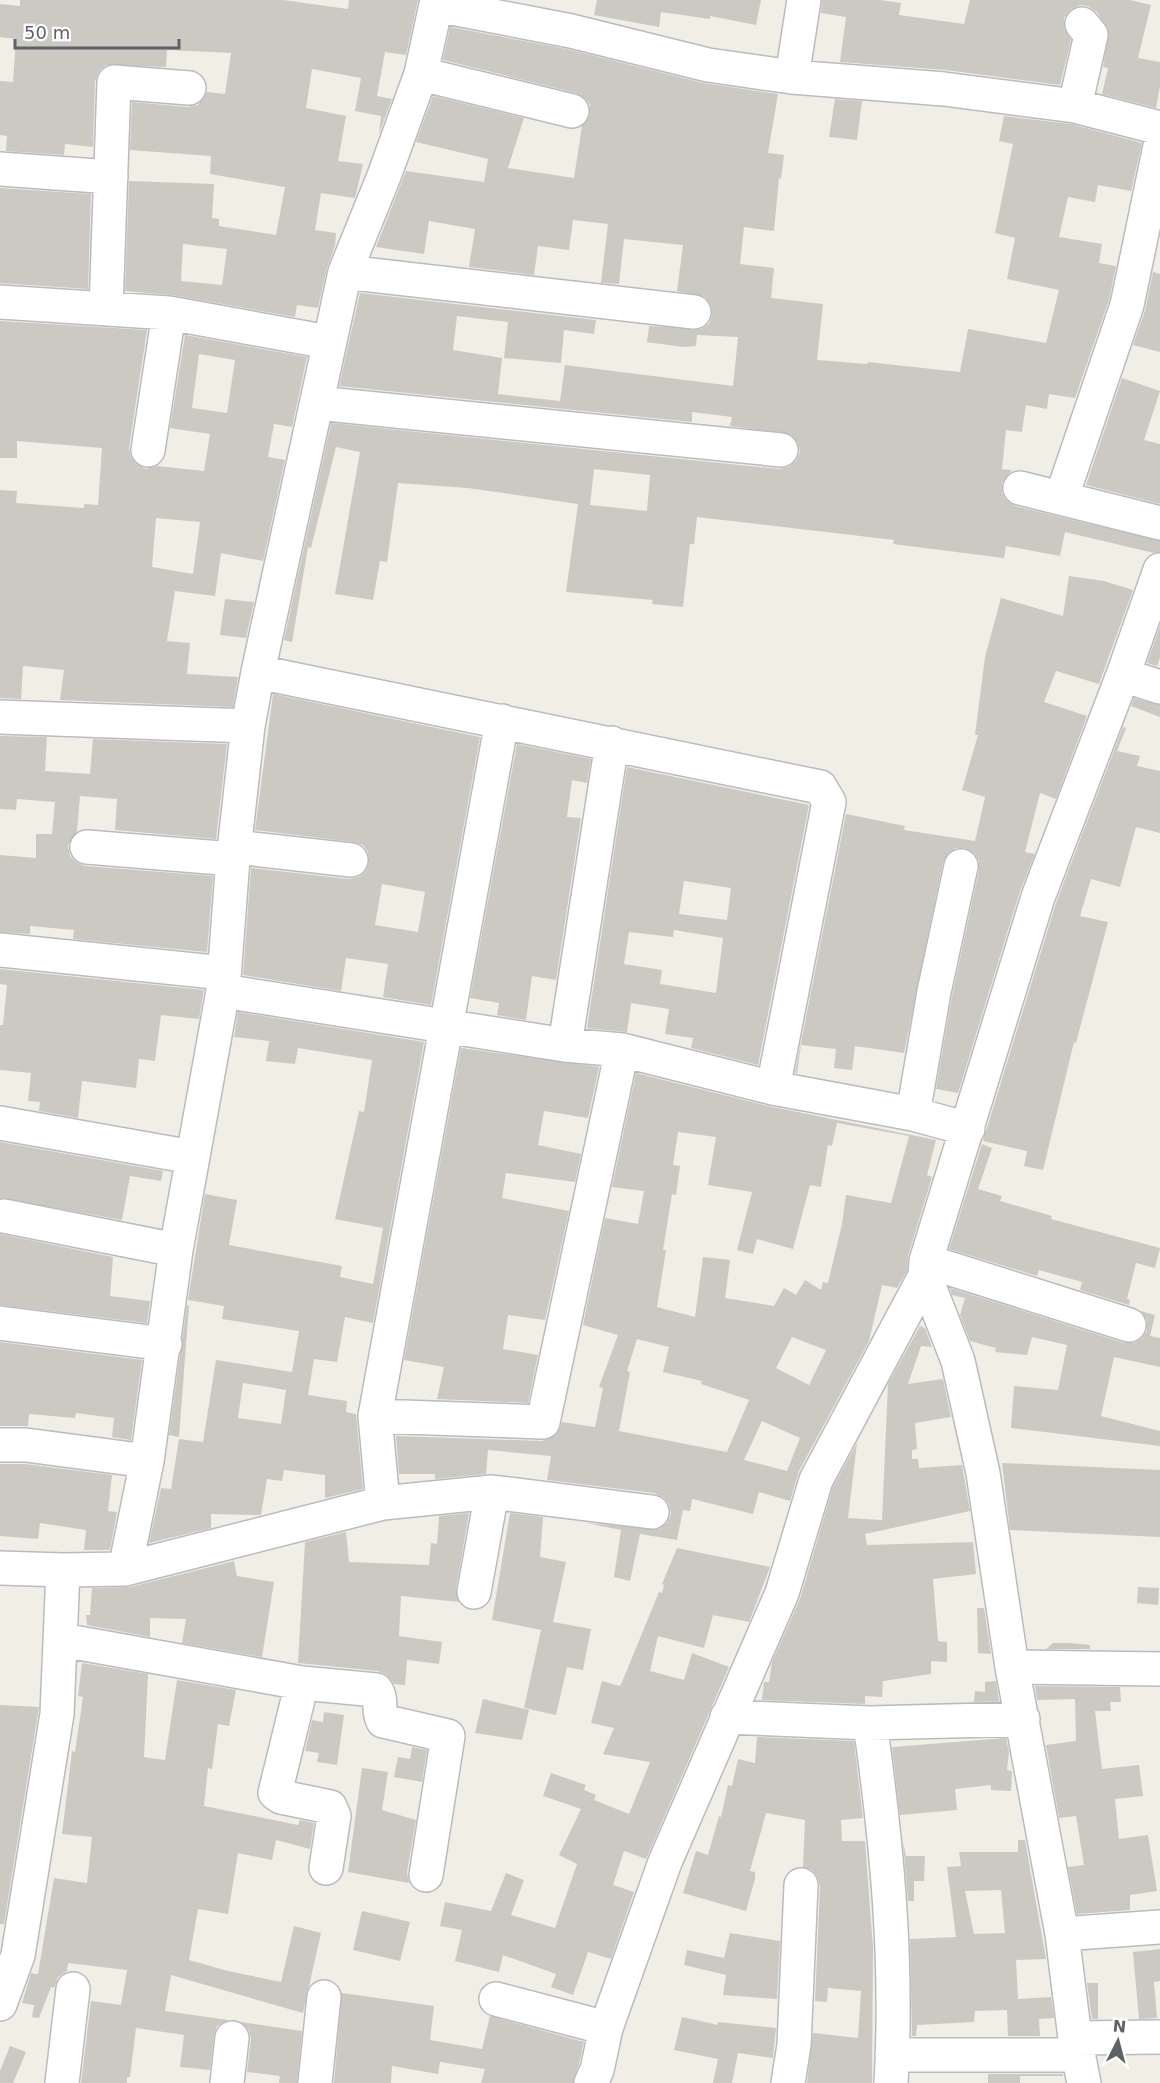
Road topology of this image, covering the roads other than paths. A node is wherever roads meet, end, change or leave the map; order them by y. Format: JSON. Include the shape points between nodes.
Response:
{"nodes":[{"id":1,"x":804,"y":0,"type":"edge"},
{"id":2,"x":437,"y":3,"type":"edge"},
{"id":3,"x":1082,"y":24,"type":"dead end"},
{"id":4,"x":421,"y":75,"type":"junction"},
{"id":5,"x":792,"y":77,"type":"junction"},
{"id":6,"x":189,"y":88,"type":"dead end"},
{"id":7,"x":1075,"y":106,"type":"junction"},
{"id":8,"x":572,"y":111,"type":"dead end"},
{"id":9,"x":1160,"y":128,"type":"edge"},
{"id":10,"x":1160,"y":146,"type":"edge"},
{"id":11,"x":0,"y":169,"type":"edge"},
{"id":12,"x":111,"y":177,"type":"junction"},
{"id":13,"x":1148,"y":267,"type":"edge"},
{"id":14,"x":345,"y":272,"type":"junction"},
{"id":15,"x":0,"y":302,"type":"edge"},
{"id":16,"x":106,"y":309,"type":"junction"},
{"id":17,"x":694,"y":312,"type":"dead end"},
{"id":18,"x":169,"y":313,"type":"junction"},
{"id":19,"x":328,"y":342,"type":"junction"},
{"id":20,"x":317,"y":403,"type":"junction"},
{"id":21,"x":148,"y":450,"type":"dead end"},
{"id":22,"x":781,"y":450,"type":"dead end"},
{"id":23,"x":1020,"y":488,"type":"dead end"},
{"id":24,"x":1062,"y":496,"type":"junction"},
{"id":25,"x":1160,"y":523,"type":"edge"},
{"id":26,"x":1160,"y":570,"type":"edge"},
{"id":27,"x":258,"y":672,"type":"junction"},
{"id":28,"x":1123,"y":675,"type":"junction"},
{"id":29,"x":1160,"y":687,"type":"edge"},
{"id":30,"x":0,"y":717,"type":"edge"},
{"id":31,"x":502,"y":721,"type":"junction"},
{"id":32,"x":248,"y":726,"type":"junction"},
{"id":33,"x":612,"y":743,"type":"junction"},
{"id":34,"x":87,"y":847,"type":"dead end"},
{"id":35,"x":235,"y":853,"type":"junction"},
{"id":36,"x":351,"y":860,"type":"dead end"},
{"id":37,"x":961,"y":866,"type":"dead end"},
{"id":38,"x":0,"y":950,"type":"edge"},
{"id":39,"x":223,"y":982,"type":"junction"},
{"id":40,"x":445,"y":1025,"type":"junction"},
{"id":41,"x":565,"y":1045,"type":"junction"},
{"id":42,"x":622,"y":1050,"type":"junction"},
{"id":43,"x":773,"y":1088,"type":"junction"},
{"id":44,"x":913,"y":1114,"type":"junction"},
{"id":45,"x":0,"y":1123,"type":"edge"},
{"id":46,"x":968,"y":1129,"type":"junction"},
{"id":47,"x":192,"y":1157,"type":"junction"},
{"id":48,"x":4,"y":1216,"type":"dead end"},
{"id":49,"x":176,"y":1250,"type":"junction"},
{"id":50,"x":925,"y":1268,"type":"junction"},
{"id":51,"x":0,"y":1323,"type":"edge"},
{"id":52,"x":1129,"y":1325,"type":"dead end"},
{"id":53,"x":165,"y":1344,"type":"junction"},
{"id":54,"x":375,"y":1416,"type":"junction"},
{"id":55,"x":0,"y":1444,"type":"edge"},
{"id":56,"x":147,"y":1461,"type":"junction"},
{"id":57,"x":492,"y":1492,"type":"junction"},
{"id":58,"x":382,"y":1503,"type":"junction"},
{"id":59,"x":652,"y":1512,"type":"dead end"},
{"id":60,"x":0,"y":1568,"type":"edge"},
{"id":61,"x":126,"y":1569,"type":"junction"},
{"id":62,"x":63,"y":1570,"type":"junction"},
{"id":63,"x":474,"y":1592,"type":"dead end"},
{"id":64,"x":62,"y":1640,"type":"junction"},
{"id":65,"x":1012,"y":1666,"type":"junction"},
{"id":66,"x":1160,"y":1669,"type":"edge"},
{"id":67,"x":302,"y":1683,"type":"junction"},
{"id":68,"x":727,"y":1717,"type":"junction"},
{"id":69,"x":1023,"y":1719,"type":"junction"},
{"id":70,"x":870,"y":1723,"type":"junction"},
{"id":71,"x":326,"y":1868,"type":"dead end"},
{"id":72,"x":426,"y":1875,"type":"dead end"},
{"id":73,"x":801,"y":1885,"type":"dead end"},
{"id":74,"x":1160,"y":1927,"type":"edge"},
{"id":75,"x":1062,"y":1934,"type":"junction"},
{"id":76,"x":9,"y":1954,"type":"edge"},
{"id":77,"x":73,"y":1989,"type":"dead end"},
{"id":78,"x":324,"y":1997,"type":"dead end"},
{"id":79,"x":496,"y":1999,"type":"dead end"},
{"id":80,"x":0,"y":2004,"type":"edge"},
{"id":81,"x":606,"y":2028,"type":"junction"},
{"id":82,"x":1160,"y":2037,"type":"edge"},
{"id":83,"x":232,"y":2038,"type":"dead end"},
{"id":84,"x":1080,"y":2059,"type":"edge"},
{"id":85,"x":891,"y":2069,"type":"edge"},
{"id":86,"x":62,"y":2083,"type":"edge"},
{"id":87,"x":227,"y":2083,"type":"edge"},
{"id":88,"x":315,"y":2083,"type":"edge"},
{"id":89,"x":591,"y":2083,"type":"edge"},
{"id":90,"x":788,"y":2083,"type":"edge"}],
"edges":[{"from":1,"to":5,"type":"street"},
{"from":2,"to":4,"type":"street"},
{"from":2,"to":5,"type":"street","via":[[708,64]]},
{"from":3,"to":7,"type":"street","via":[[1091,35]]},
{"from":4,"to":8,"type":"street"},
{"from":4,"to":14,"type":"street"},
{"from":5,"to":7,"type":"street","via":[[944,89]]},
{"from":6,"to":12,"type":"street","via":[[114,82]]},
{"from":7,"to":9,"type":"street"},
{"from":10,"to":13,"type":"street"},
{"from":11,"to":12,"type":"street"},
{"from":12,"to":16,"type":"street"},
{"from":13,"to":24,"type":"street","via":[[1127,305]]},
{"from":14,"to":17,"type":"street"},
{"from":14,"to":19,"type":"street"},
{"from":15,"to":16,"type":"street"},
{"from":16,"to":18,"type":"street"},
{"from":18,"to":19,"type":"street"},
{"from":18,"to":21,"type":"street"},
{"from":19,"to":20,"type":"street"},
{"from":20,"to":22,"type":"street"},
{"from":20,"to":27,"type":"street"},
{"from":23,"to":24,"type":"street"},
{"from":24,"to":25,"type":"street"},
{"from":26,"to":28,"type":"street"},
{"from":27,"to":31,"type":"street"},
{"from":27,"to":32,"type":"street"},
{"from":28,"to":29,"type":"street"},
{"from":28,"to":46,"type":"street","via":[[1038,897]]},
{"from":30,"to":32,"type":"street"},
{"from":31,"to":33,"type":"street"},
{"from":31,"to":40,"type":"street"},
{"from":32,"to":35,"type":"street"},
{"from":33,"to":41,"type":"street"},
{"from":33,"to":43,"type":"street","via":[[820,787],[829,802]]},
{"from":34,"to":35,"type":"street"},
{"from":35,"to":36,"type":"street"},
{"from":35,"to":39,"type":"street"},
{"from":37,"to":44,"type":"street"},
{"from":38,"to":39,"type":"street"},
{"from":39,"to":40,"type":"street"},
{"from":39,"to":47,"type":"street"},
{"from":40,"to":41,"type":"street"},
{"from":40,"to":54,"type":"street"},
{"from":41,"to":42,"type":"street"},
{"from":42,"to":43,"type":"street"},
{"from":42,"to":54,"type":"street","via":[[543,1422]]},
{"from":43,"to":44,"type":"street"},
{"from":44,"to":46,"type":"street"},
{"from":45,"to":47,"type":"street"},
{"from":46,"to":50,"type":"street"},
{"from":47,"to":49,"type":"street"},
{"from":48,"to":49,"type":"street"},
{"from":49,"to":53,"type":"street"},
{"from":50,"to":52,"type":"street"},
{"from":50,"to":65,"type":"street","via":[[960,1372],[983,1473]]},
{"from":50,"to":68,"type":"street","via":[[816,1480],[782,1593]]},
{"from":51,"to":53,"type":"street"},
{"from":53,"to":56,"type":"street"},
{"from":54,"to":58,"type":"street"},
{"from":55,"to":56,"type":"street"},
{"from":56,"to":61,"type":"street"},
{"from":57,"to":58,"type":"street"},
{"from":57,"to":59,"type":"street"},
{"from":57,"to":63,"type":"street"},
{"from":58,"to":61,"type":"street"},
{"from":60,"to":62,"type":"street"},
{"from":61,"to":62,"type":"street"},
{"from":62,"to":64,"type":"street"},
{"from":64,"to":67,"type":"street"},
{"from":64,"to":76,"type":"street","via":[[57,1714]]},
{"from":65,"to":66,"type":"street"},
{"from":65,"to":69,"type":"street"},
{"from":67,"to":71,"type":"street","via":[[275,1793],[330,1806],[334,1816]]},
{"from":67,"to":72,"type":"street","via":[[376,1690],[383,1721],[448,1736]]},
{"from":68,"to":70,"type":"street"},
{"from":68,"to":81,"type":"street","via":[[665,1862]]},
{"from":69,"to":70,"type":"street"},
{"from":69,"to":75,"type":"street"},
{"from":70,"to":85,"type":"street","via":[[893,1935]]},
{"from":73,"to":90,"type":"street","via":[[794,2045]]},
{"from":74,"to":75,"type":"street"},
{"from":75,"to":84,"type":"street"},
{"from":76,"to":80,"type":"street"},
{"from":77,"to":86,"type":"street"},
{"from":78,"to":88,"type":"street"},
{"from":79,"to":81,"type":"street"},
{"from":81,"to":89,"type":"street"},
{"from":82,"to":84,"type":"street"},
{"from":83,"to":87,"type":"street"},
{"from":84,"to":85,"type":"street"}]}
